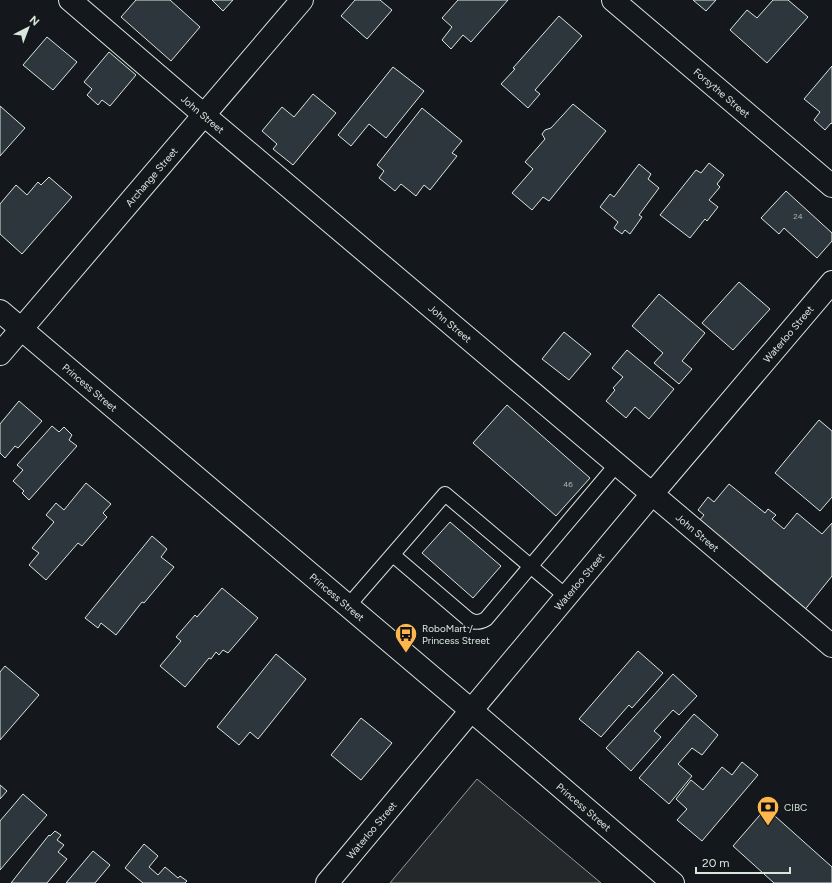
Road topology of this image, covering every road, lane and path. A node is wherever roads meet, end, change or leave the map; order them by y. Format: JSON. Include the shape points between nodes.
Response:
{"nodes":[{"id":1,"x":70,"y":0,"type":"edge"},
{"id":2,"x":302,"y":0,"type":"edge"},
{"id":3,"x":613,"y":0,"type":"edge"},
{"id":4,"x":204,"y":115,"type":"junction"},
{"id":5,"x":832,"y":186,"type":"edge"},
{"id":6,"x":832,"y":282,"type":"edge"},
{"id":7,"x":0,"y":311,"type":"edge"},
{"id":8,"x":21,"y":329,"type":"junction"},
{"id":9,"x":0,"y":354,"type":"edge"},
{"id":10,"x":617,"y":464,"type":"junction"},
{"id":11,"x":652,"y":494,"type":"junction"},
{"id":12,"x":393,"y":555,"type":"junction"},
{"id":13,"x":530,"y":566,"type":"junction"},
{"id":14,"x":566,"y":597,"type":"junction"},
{"id":15,"x":348,"y":606,"type":"junction"},
{"id":16,"x":832,"y":646,"type":"edge"},
{"id":17,"x":472,"y":711,"type":"junction"},
{"id":18,"x":331,"y":882,"type":"edge"},
{"id":19,"x":674,"y":883,"type":"edge"}],
"edges":[{"from":1,"to":4,"type":"street","name":"John Street"},
{"from":2,"to":4,"type":"street","name":"Archange Street"},
{"from":3,"to":5,"type":"street","name":"Forsythe Street"},
{"from":4,"to":8,"type":"street","name":"Archange Street"},
{"from":4,"to":10,"type":"street","name":"John Street"},
{"from":6,"to":11,"type":"street","name":"Waterloo Street"},
{"from":7,"to":8,"type":"street","name":"Princess Street"},
{"from":8,"to":9,"type":"street","name":"Archange Street"},
{"from":8,"to":15,"type":"street","name":"Princess Street"},
{"from":10,"to":11,"type":"street","name":"John Street"},
{"from":10,"to":13,"type":"lane"},
{"from":11,"to":14,"type":"street","name":"Waterloo Street"},
{"from":11,"to":16,"type":"street","name":"John Street"},
{"from":12,"to":13,"type":"lane","via":[[473,622],[486,619]]},
{"from":12,"to":13,"type":"lane","via":[[445,494]]},
{"from":12,"to":15,"type":"lane"},
{"from":13,"to":14,"type":"lane"},
{"from":14,"to":17,"type":"street","name":"Waterloo Street"},
{"from":15,"to":17,"type":"street","name":"Princess Street"},
{"from":17,"to":18,"type":"street","name":"Waterloo Street"},
{"from":17,"to":19,"type":"street","name":"Princess Street"}]}
